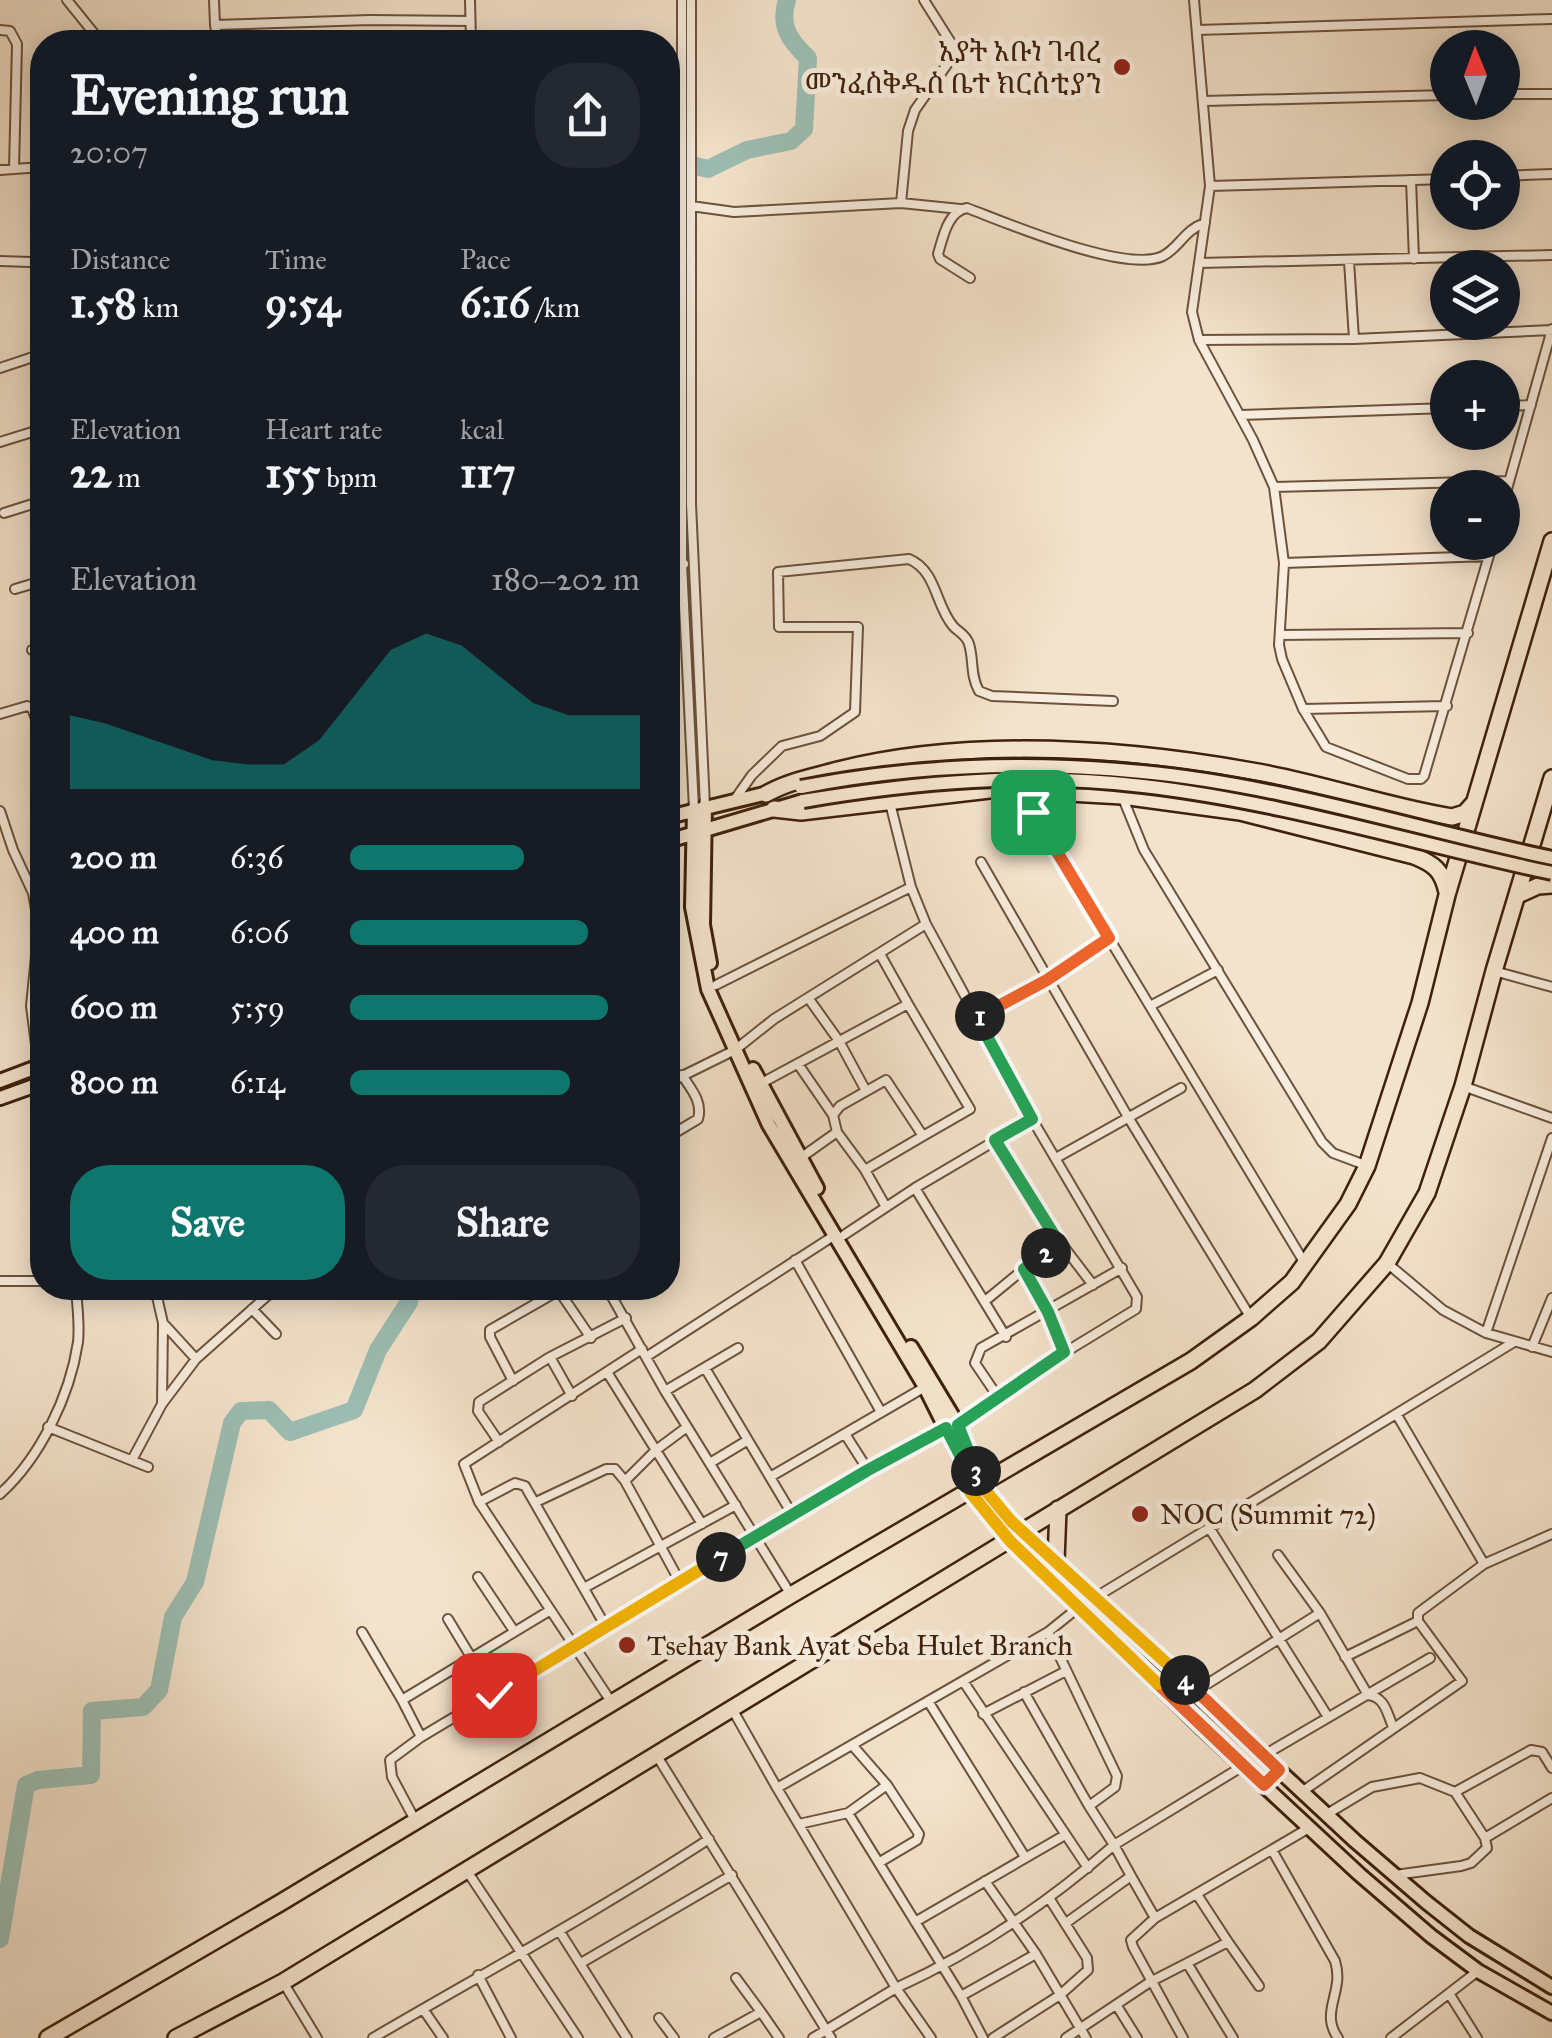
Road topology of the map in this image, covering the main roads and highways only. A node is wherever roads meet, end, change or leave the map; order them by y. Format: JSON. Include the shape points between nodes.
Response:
{"nodes":[{"id":1,"x":1552,"y":541,"type":"edge"},
{"id":2,"x":1552,"y":778,"type":"edge"},
{"id":3,"x":802,"y":794,"type":"junction"},
{"id":4,"x":1476,"y":800,"type":"junction"},
{"id":5,"x":770,"y":801,"type":"junction"},
{"id":6,"x":700,"y":808,"type":"junction"},
{"id":7,"x":680,"y":814,"type":"edge"},
{"id":8,"x":1542,"y":816,"type":"junction"},
{"id":9,"x":699,"y":830,"type":"junction"},
{"id":10,"x":1552,"y":836,"type":"edge"},
{"id":11,"x":680,"y":837,"type":"edge"},
{"id":12,"x":680,"y":849,"type":"edge"},
{"id":13,"x":1552,"y":858,"type":"edge"},
{"id":14,"x":692,"y":866,"type":"junction"},
{"id":15,"x":1552,"y":873,"type":"edge"},
{"id":16,"x":1552,"y":885,"type":"edge"},
{"id":17,"x":1448,"y":895,"type":"junction"},
{"id":18,"x":1518,"y":895,"type":"junction"},
{"id":19,"x":738,"y":1046,"type":"junction"},
{"id":20,"x":30,"y":1070,"type":"edge"},
{"id":21,"x":0,"y":1081,"type":"edge"},
{"id":22,"x":30,"y":1089,"type":"edge"},
{"id":23,"x":0,"y":1098,"type":"edge"},
{"id":24,"x":839,"y":1235,"type":"junction"},
{"id":25,"x":952,"y":1427,"type":"junction"},
{"id":26,"x":976,"y":1489,"type":"junction"},
{"id":27,"x":1058,"y":1509,"type":"junction"},
{"id":28,"x":1016,"y":1537,"type":"junction"},
{"id":29,"x":1056,"y":1561,"type":"junction"},
{"id":30,"x":1279,"y":1770,"type":"junction"},
{"id":31,"x":1264,"y":1785,"type":"junction"},
{"id":32,"x":1552,"y":1989,"type":"edge"},
{"id":33,"x":1548,"y":2011,"type":"edge"},
{"id":34,"x":48,"y":2038,"type":"edge"},
{"id":35,"x":176,"y":2038,"type":"edge"}],
"edges":[{"from":1,"to":4,"type":"highway"},
{"from":2,"to":8,"type":"highway"},
{"from":3,"to":5,"type":"main road"},
{"from":3,"to":13,"type":"main road","bridge":true,"via":[[883,774],[977,766],[1145,772],[1300,799]]},
{"from":3,"to":15,"type":"main road","bridge":true,"via":[[988,778],[1141,785],[1262,804]]},
{"from":4,"to":5,"type":"highway","via":[[1465,814],[1452,817],[1252,770],[1032,748],[861,764],[795,780]]},
{"from":4,"to":17,"type":"highway"},
{"from":5,"to":6,"type":"main road"},
{"from":5,"to":9,"type":"main road"},
{"from":5,"to":17,"type":"highway","via":[[801,812],[998,789],[1240,812],[1414,856],[1443,874]]},
{"from":6,"to":7,"type":"main road"},
{"from":6,"to":9,"type":"main road"},
{"from":8,"to":10,"type":"highway"},
{"from":8,"to":18,"type":"highway"},
{"from":9,"to":11,"type":"main road"},
{"from":9,"to":14,"type":"main road"},
{"from":9,"to":19,"type":"main road","via":[[703,926]]},
{"from":12,"to":14,"type":"main road"},
{"from":14,"to":19,"type":"main road","via":[[708,989]]},
{"from":16,"to":18,"type":"highway"},
{"from":17,"to":26,"type":"highway","via":[[1367,1166],[1306,1266],[1274,1300],[1191,1361]]},
{"from":18,"to":27,"type":"highway","via":[[1427,1193],[1387,1263],[1319,1341],[1255,1390]]},
{"from":19,"to":24,"type":"main road"},
{"from":19,"to":24,"type":"main road","via":[[769,1125]]},
{"from":20,"to":21,"type":"main road"},
{"from":22,"to":23,"type":"main road"},
{"from":24,"to":25,"type":"main road"},
{"from":24,"to":25,"type":"main road"},
{"from":25,"to":26,"type":"main road"},
{"from":26,"to":28,"type":"main road"},
{"from":26,"to":34,"type":"highway"},
{"from":27,"to":28,"type":"highway"},
{"from":27,"to":29,"type":"highway"},
{"from":28,"to":29,"type":"main road"},
{"from":28,"to":31,"type":"main road"},
{"from":28,"to":35,"type":"highway","via":[[283,1982]]},
{"from":29,"to":30,"type":"main road"},
{"from":30,"to":31,"type":"main road"},
{"from":30,"to":32,"type":"main road","via":[[1468,1936]]},
{"from":31,"to":33,"type":"main road","via":[[1431,1936]]},
{"from":32,"to":33,"type":"main road"}]}
